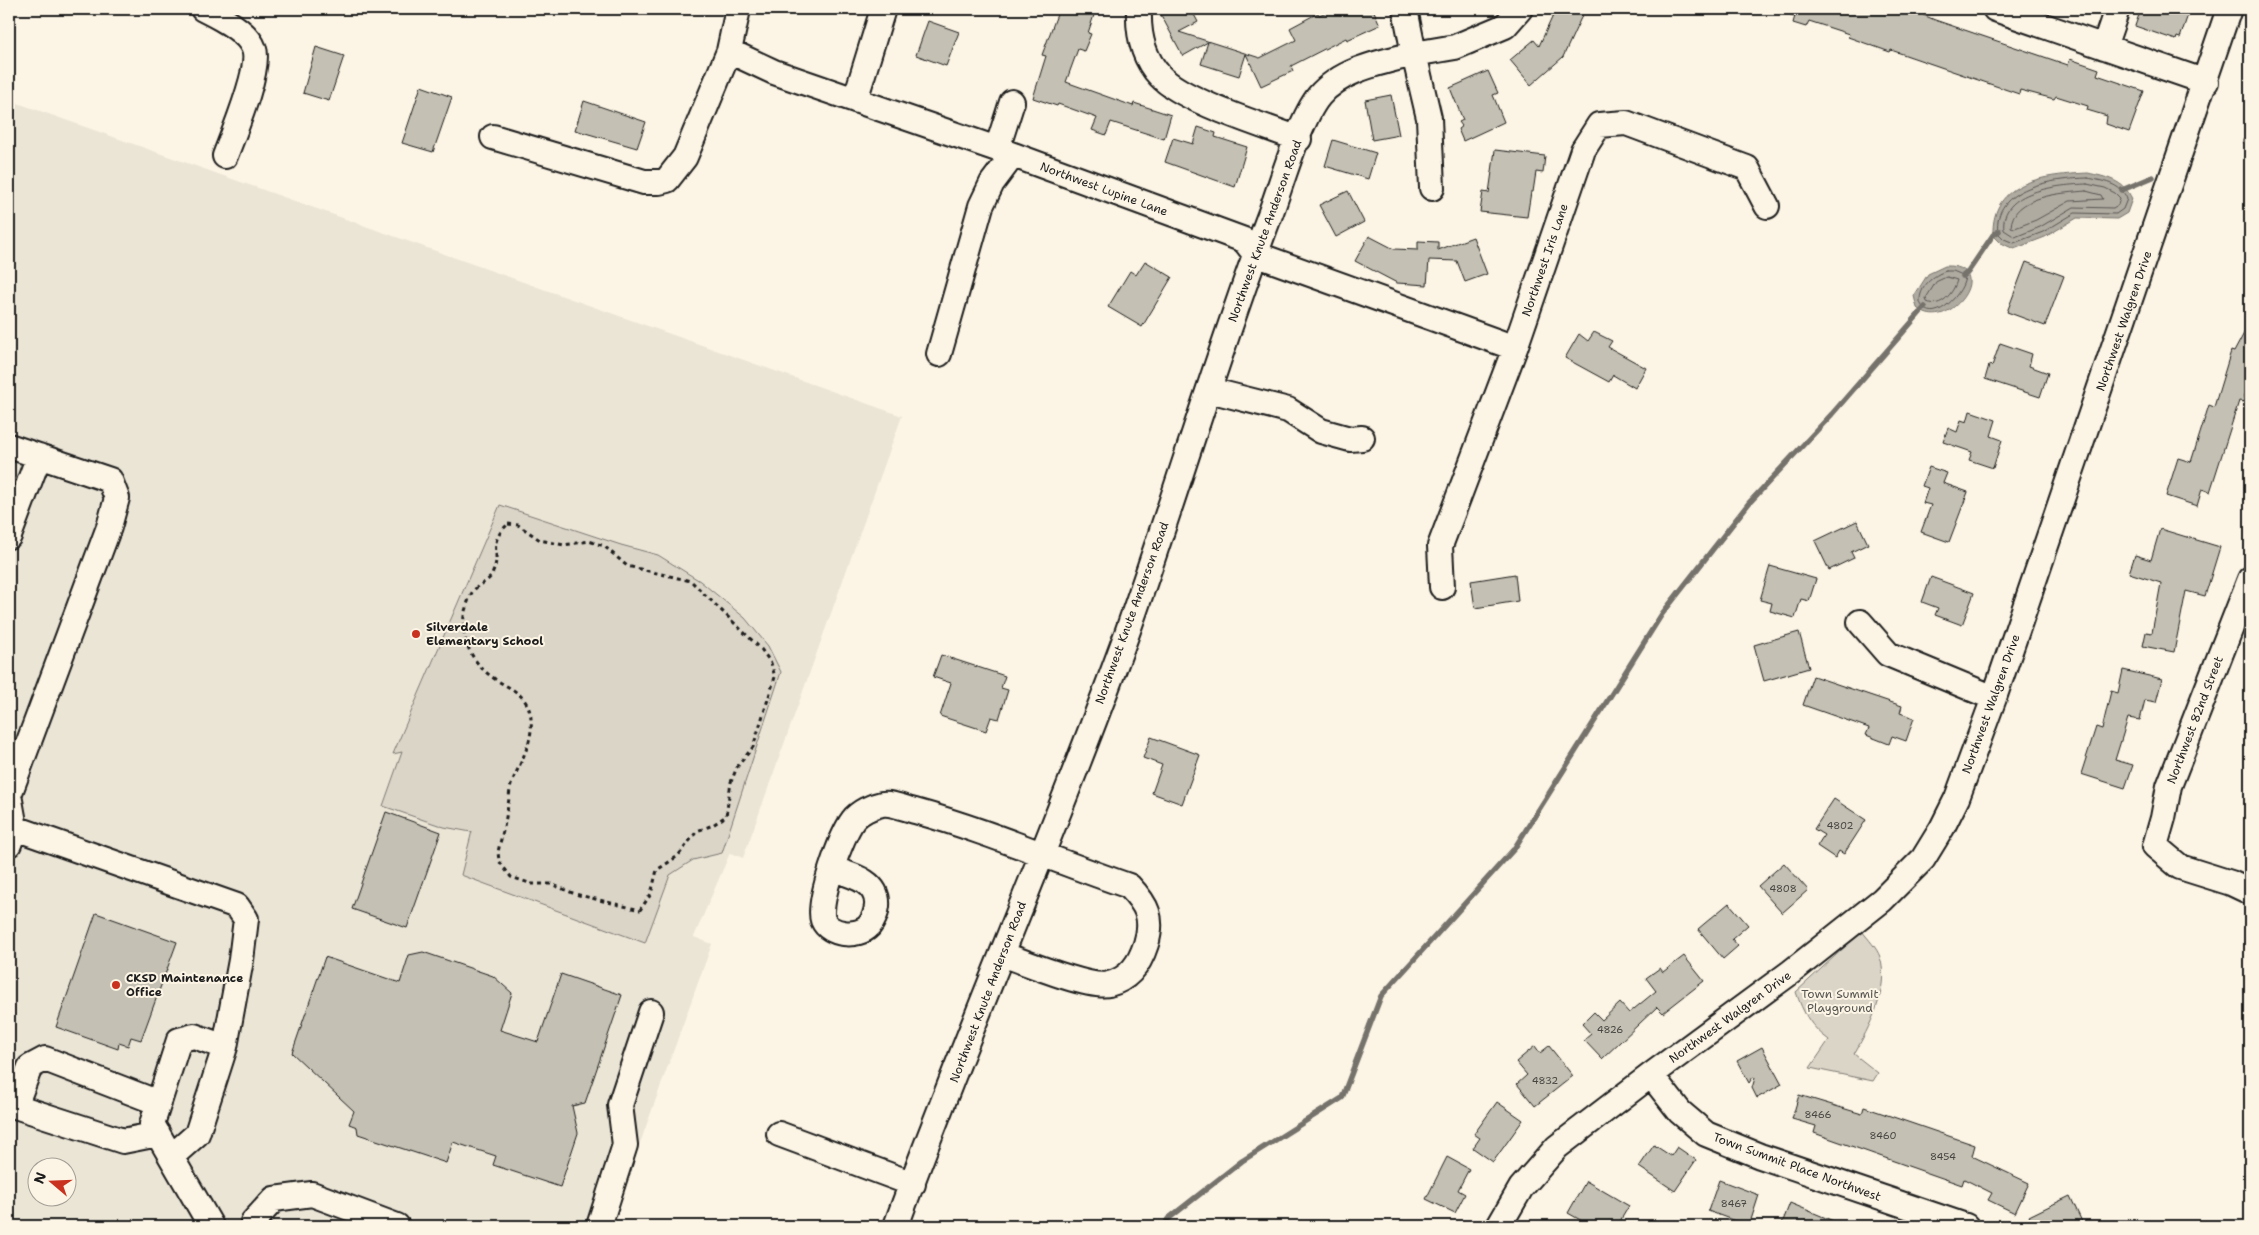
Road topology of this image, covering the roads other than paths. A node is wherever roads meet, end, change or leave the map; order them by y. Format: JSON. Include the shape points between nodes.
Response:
{"nodes":[{"id":1,"x":203,"y":9,"type":"edge"},
{"id":2,"x":738,"y":9,"type":"edge"},
{"id":3,"x":883,"y":9,"type":"edge"},
{"id":4,"x":1139,"y":9,"type":"edge"},
{"id":5,"x":1405,"y":9,"type":"edge"},
{"id":6,"x":1520,"y":9,"type":"edge"},
{"id":7,"x":1995,"y":9,"type":"edge"},
{"id":8,"x":2117,"y":9,"type":"edge"},
{"id":9,"x":2229,"y":9,"type":"edge"},
{"id":10,"x":2104,"y":47,"type":"junction"},
{"id":11,"x":729,"y":51,"type":"junction"},
{"id":12,"x":1414,"y":54,"type":"junction"},
{"id":13,"x":2206,"y":82,"type":"junction"},
{"id":14,"x":855,"y":100,"type":"junction"},
{"id":15,"x":1012,"y":102,"type":"dead end"},
{"id":16,"x":493,"y":138,"type":"dead end"},
{"id":17,"x":1299,"y":138,"type":"junction"},
{"id":18,"x":1005,"y":152,"type":"junction"},
{"id":19,"x":225,"y":156,"type":"dead end"},
{"id":20,"x":1432,"y":188,"type":"dead end"},
{"id":21,"x":1767,"y":206,"type":"dead end"},
{"id":22,"x":1255,"y":254,"type":"junction"},
{"id":23,"x":1515,"y":348,"type":"junction"},
{"id":24,"x":939,"y":354,"type":"dead end"},
{"id":25,"x":1209,"y":390,"type":"junction"},
{"id":26,"x":1362,"y":438,"type":"dead end"},
{"id":27,"x":9,"y":446,"type":"edge"},
{"id":28,"x":39,"y":456,"type":"junction"},
{"id":29,"x":9,"y":536,"type":"edge"},
{"id":30,"x":2250,"y":579,"type":"edge"},
{"id":31,"x":1442,"y":588,"type":"dead end"},
{"id":32,"x":1860,"y":622,"type":"dead end"},
{"id":33,"x":1994,"y":698,"type":"junction"},
{"id":34,"x":9,"y":795,"type":"edge"},
{"id":35,"x":12,"y":836,"type":"edge"},
{"id":36,"x":1041,"y":854,"type":"junction"},
{"id":37,"x":832,"y":869,"type":"dead end"},
{"id":38,"x":2250,"y":892,"type":"edge"},
{"id":39,"x":1002,"y":954,"type":"junction"},
{"id":40,"x":651,"y":1012,"type":"dead end"},
{"id":41,"x":225,"y":1047,"type":"junction"},
{"id":42,"x":1651,"y":1074,"type":"junction"},
{"id":43,"x":159,"y":1103,"type":"junction"},
{"id":44,"x":158,"y":1134,"type":"junction"},
{"id":45,"x":779,"y":1134,"type":"dead end"},
{"id":46,"x":171,"y":1157,"type":"junction"},
{"id":47,"x":913,"y":1184,"type":"junction"},
{"id":48,"x":211,"y":1226,"type":"edge"},
{"id":49,"x":252,"y":1226,"type":"edge"},
{"id":50,"x":397,"y":1226,"type":"edge"},
{"id":51,"x":600,"y":1226,"type":"edge"},
{"id":52,"x":896,"y":1226,"type":"edge"},
{"id":53,"x":1499,"y":1226,"type":"edge"},
{"id":54,"x":1966,"y":1226,"type":"edge"}],
"edges":[{"from":1,"to":19,"type":"street","via":[[226,21],[255,49],[254,72]]},
{"from":2,"to":11,"type":"street"},
{"from":3,"to":14,"type":"street"},
{"from":4,"to":17,"type":"street","via":[[1140,37],[1146,56],[1160,76],[1172,86],[1211,105]]},
{"from":5,"to":12,"type":"street"},
{"from":6,"to":12,"type":"street","name":"Northwest Knute Anderson Road","via":[[1497,30],[1455,47]]},
{"from":7,"to":10,"type":"street"},
{"from":8,"to":10,"type":"street"},
{"from":9,"to":13,"type":"street","name":"Northwest Walgren Drive"},
{"from":10,"to":13,"type":"street"},
{"from":11,"to":14,"type":"street","name":"Northwest Lupine Lane","via":[[774,72]]},
{"from":11,"to":16,"type":"street","via":[[685,157],[668,180],[644,182]]},
{"from":12,"to":17,"type":"street","name":"Northwest Knute Anderson Road","via":[[1373,64],[1335,83],[1320,95]]},
{"from":12,"to":20,"type":"street","via":[[1429,118]]},
{"from":13,"to":33,"type":"street","name":"Northwest Walgren Drive"},
{"from":14,"to":18,"type":"street","name":"Northwest Lupine Lane"},
{"from":15,"to":18,"type":"street"},
{"from":17,"to":22,"type":"street","name":"Northwest Knute Anderson Road"},
{"from":18,"to":22,"type":"street","name":"Northwest Lupine Lane","via":[[1244,240]]},
{"from":18,"to":24,"type":"street","via":[[981,206]]},
{"from":21,"to":23,"type":"street","name":"Northwest Iris Lane","via":[[1747,168],[1626,123],[1599,125],[1583,150]]},
{"from":22,"to":23,"type":"street","name":"Northwest Lupine Lane"},
{"from":22,"to":25,"type":"street","name":"Northwest Knute Anderson Road"},
{"from":23,"to":31,"type":"street","name":"Northwest Iris Lane","via":[[1440,546]]},
{"from":25,"to":26,"type":"street","via":[[1288,410],[1320,431],[1350,439]]},
{"from":25,"to":36,"type":"street","name":"Northwest Knute Anderson Road","via":[[1126,637]]},
{"from":27,"to":28,"type":"street"},
{"from":28,"to":29,"type":"street"},
{"from":28,"to":34,"type":"street","via":[[110,480],[116,498],[109,527]]},
{"from":30,"to":38,"type":"street","name":"Northwest 82nd Street","via":[[2169,786],[2155,846],[2180,867]]},
{"from":32,"to":33,"type":"street","via":[[1888,654]]},
{"from":33,"to":42,"type":"street","name":"Northwest Walgren Drive","via":[[1957,798],[1923,859],[1882,900],[1792,972]]},
{"from":34,"to":35,"type":"street"},
{"from":35,"to":41,"type":"street","via":[[237,906],[246,919]]},
{"from":36,"to":37,"type":"street","via":[[934,816],[884,803],[866,809],[853,820]]},
{"from":36,"to":39,"type":"street","name":"Northwest Knute Anderson Road"},
{"from":36,"to":39,"type":"street","via":[[1129,886],[1148,911],[1150,931],[1144,951],[1135,970],[1108,985],[1086,982]]},
{"from":39,"to":47,"type":"street","name":"Northwest Knute Anderson Road"},
{"from":40,"to":51,"type":"street","via":[[620,1105],[625,1145]]},
{"from":41,"to":43,"type":"street","via":[[194,1036],[179,1040]]},
{"from":41,"to":46,"type":"street","via":[[196,1134]]},
{"from":42,"to":53,"type":"street","name":"Northwest Walgren Drive","via":[[1557,1147],[1521,1188]]},
{"from":42,"to":54,"type":"street","name":"Town Summit Place Northwest","via":[[1680,1112],[1706,1134],[1760,1156]]},
{"from":43,"to":44,"type":"street","via":[[152,1124]]},
{"from":43,"to":44,"type":"street","via":[[44,1059],[30,1068],[15,1106],[123,1141]]},
{"from":44,"to":46,"type":"street"},
{"from":45,"to":47,"type":"street"},
{"from":46,"to":48,"type":"street"},
{"from":47,"to":52,"type":"street","name":"Northwest Knute Anderson Road"},
{"from":49,"to":50,"type":"street","via":[[274,1199],[312,1194]]}]}
